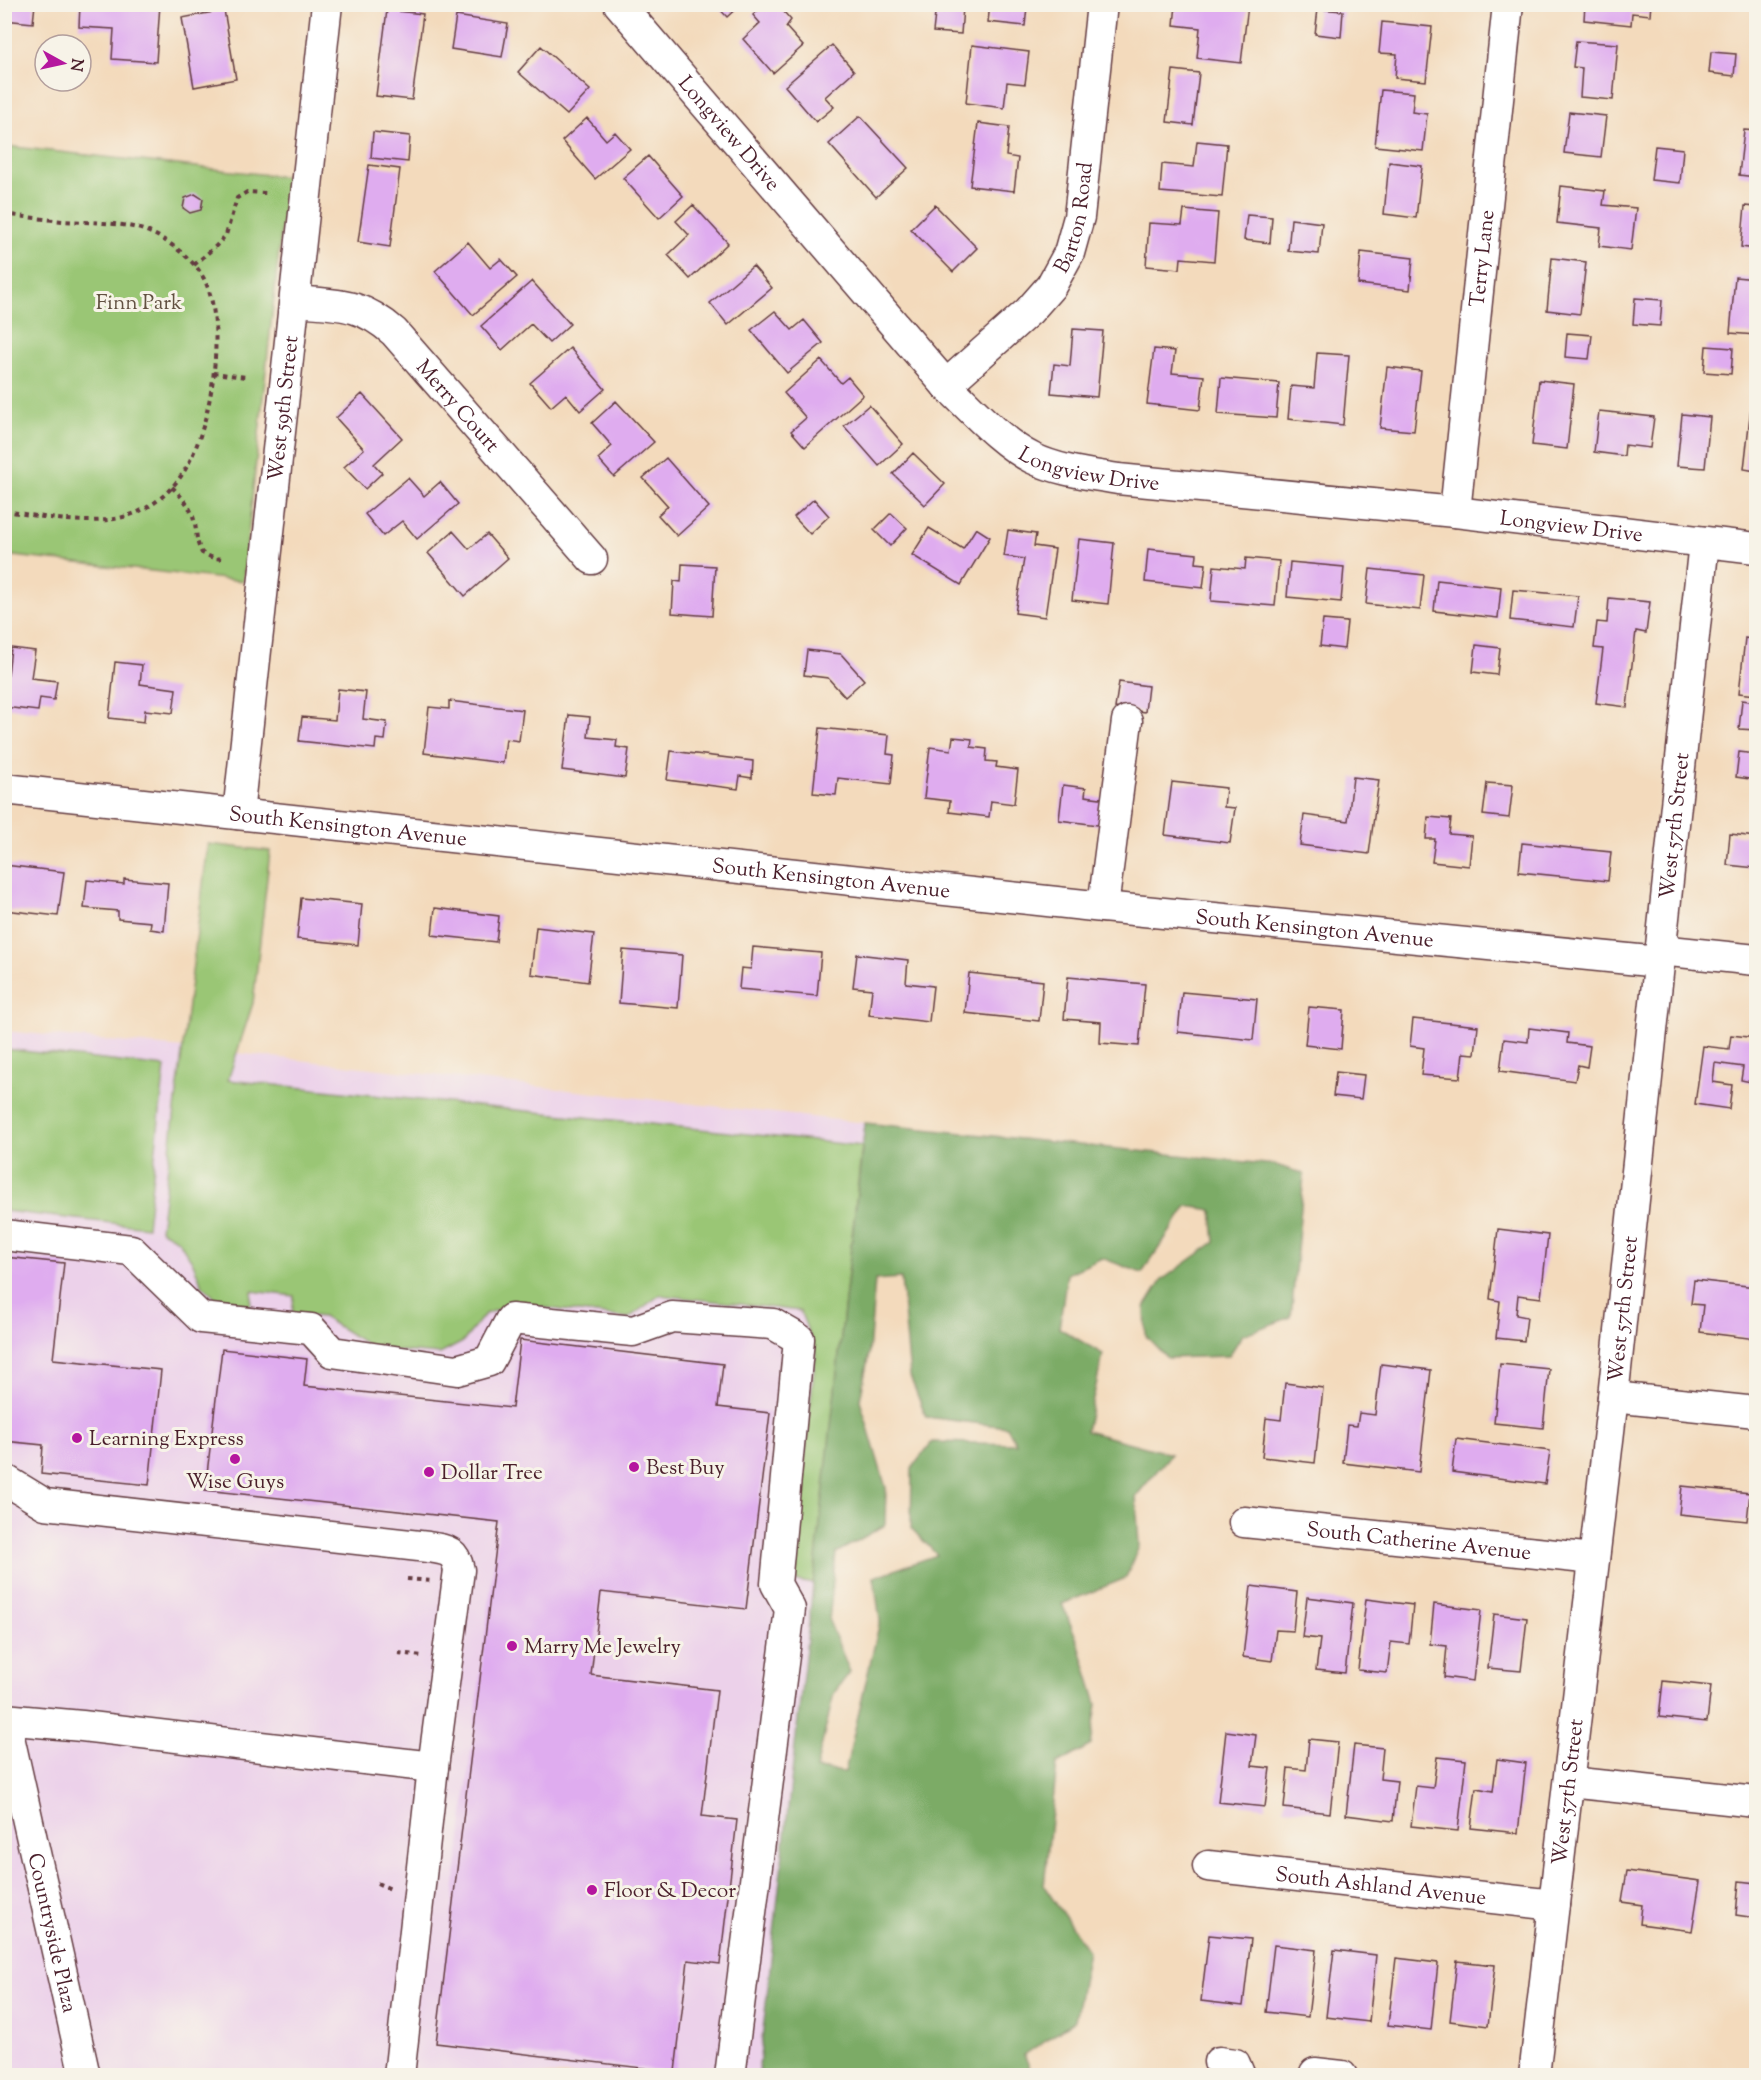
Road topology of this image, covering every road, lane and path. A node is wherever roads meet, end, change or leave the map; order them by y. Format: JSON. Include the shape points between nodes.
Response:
{"nodes":[{"id":1,"x":327,"y":4,"type":"edge"},
{"id":2,"x":619,"y":4,"type":"edge"},
{"id":3,"x":1102,"y":4,"type":"edge"},
{"id":4,"x":1508,"y":4,"type":"edge"},
{"id":5,"x":266,"y":193,"type":"dead end"},
{"id":6,"x":4,"y":214,"type":"edge"},
{"id":7,"x":194,"y":265,"type":"junction"},
{"id":8,"x":295,"y":301,"type":"junction"},
{"id":9,"x":213,"y":373,"type":"junction"},
{"id":10,"x":246,"y":377,"type":"dead end"},
{"id":11,"x":946,"y":385,"type":"junction"},
{"id":12,"x":172,"y":487,"type":"junction"},
{"id":13,"x":4,"y":511,"type":"edge"},
{"id":14,"x":1455,"y":513,"type":"junction"},
{"id":15,"x":1704,"y":542,"type":"junction"},
{"id":16,"x":1756,"y":548,"type":"edge"},
{"id":17,"x":592,"y":559,"type":"dead end"},
{"id":18,"x":225,"y":560,"type":"dead end"},
{"id":19,"x":1127,"y":721,"type":"dead end"},
{"id":20,"x":4,"y":789,"type":"edge"},
{"id":21,"x":238,"y":814,"type":"junction"},
{"id":22,"x":1103,"y":907,"type":"junction"},
{"id":23,"x":1660,"y":956,"type":"junction"},
{"id":24,"x":1756,"y":960,"type":"edge"},
{"id":25,"x":4,"y":1235,"type":"edge"},
{"id":26,"x":1613,"y":1397,"type":"junction"},
{"id":27,"x":1756,"y":1412,"type":"edge"},
{"id":28,"x":4,"y":1479,"type":"edge"},
{"id":29,"x":1244,"y":1522,"type":"dead end"},
{"id":30,"x":1594,"y":1559,"type":"junction"},
{"id":31,"x":5,"y":1719,"type":"edge"},
{"id":32,"x":433,"y":1767,"type":"junction"},
{"id":33,"x":1569,"y":1782,"type":"junction"},
{"id":34,"x":1756,"y":1802,"type":"edge"},
{"id":35,"x":1208,"y":1866,"type":"dead end"},
{"id":36,"x":1554,"y":1905,"type":"junction"},
{"id":37,"x":85,"y":2076,"type":"edge"},
{"id":38,"x":399,"y":2076,"type":"edge"},
{"id":39,"x":730,"y":2076,"type":"edge"},
{"id":40,"x":1534,"y":2076,"type":"edge"}],
"edges":[{"from":1,"to":8,"type":"street","name":"West 59th Street"},
{"from":2,"to":11,"type":"street","name":"Longview Drive"},
{"from":3,"to":11,"type":"street","name":"Barton Road","via":[[1079,218],[1069,253],[1052,286],[1029,311]]},
{"from":4,"to":14,"type":"street","name":"Terry Lane"},
{"from":5,"to":7,"type":"path","via":[[247,192],[237,198],[226,235]]},
{"from":6,"to":7,"type":"path","via":[[146,231],[160,237]]},
{"from":7,"to":9,"type":"path","via":[[206,282],[213,310]]},
{"from":8,"to":17,"type":"street","name":"Merry Court","via":[[349,306],[380,320],[394,332]]},
{"from":8,"to":21,"type":"street","name":"West 59th Street"},
{"from":9,"to":10,"type":"path"},
{"from":9,"to":12,"type":"path","via":[[197,442]]},
{"from":11,"to":14,"type":"street","name":"Longview Drive","via":[[1023,452],[1071,472]]},
{"from":12,"to":13,"type":"path","via":[[143,510],[116,518],[54,518]]},
{"from":12,"to":18,"type":"path","via":[[192,513],[202,553]]},
{"from":14,"to":15,"type":"street","name":"Longview Drive"},
{"from":15,"to":16,"type":"street","name":"Longview Drive"},
{"from":15,"to":23,"type":"street","name":"West 57th Street"},
{"from":19,"to":22,"type":"street"},
{"from":20,"to":21,"type":"street","name":"South Kensington Avenue"},
{"from":21,"to":22,"type":"street","name":"South Kensington Avenue"},
{"from":22,"to":23,"type":"street","name":"South Kensington Avenue"},
{"from":23,"to":24,"type":"street","name":"South Kensington Avenue"},
{"from":23,"to":26,"type":"street","name":"West 57th Street"},
{"from":25,"to":39,"type":"street","via":[[131,1250],[201,1318],[311,1329],[332,1352],[457,1371],[489,1361],[511,1319],[633,1331],[672,1317],[773,1324],[799,1339],[776,1584],[790,1609]]},
{"from":26,"to":27,"type":"street"},
{"from":26,"to":30,"type":"street","name":"West 57th Street"},
{"from":28,"to":32,"type":"street","via":[[45,1504],[411,1544],[452,1553],[459,1570]]},
{"from":29,"to":30,"type":"street","name":"South Catherine Avenue"},
{"from":30,"to":33,"type":"street","name":"West 57th Street"},
{"from":31,"to":32,"type":"street"},
{"from":31,"to":37,"type":"street","name":"Countryside Plaza"},
{"from":32,"to":38,"type":"street"},
{"from":33,"to":34,"type":"street"},
{"from":33,"to":36,"type":"street","name":"West 57th Street"},
{"from":35,"to":36,"type":"street","name":"South Ashland Avenue"},
{"from":36,"to":40,"type":"street","name":"West 57th Street"}]}
